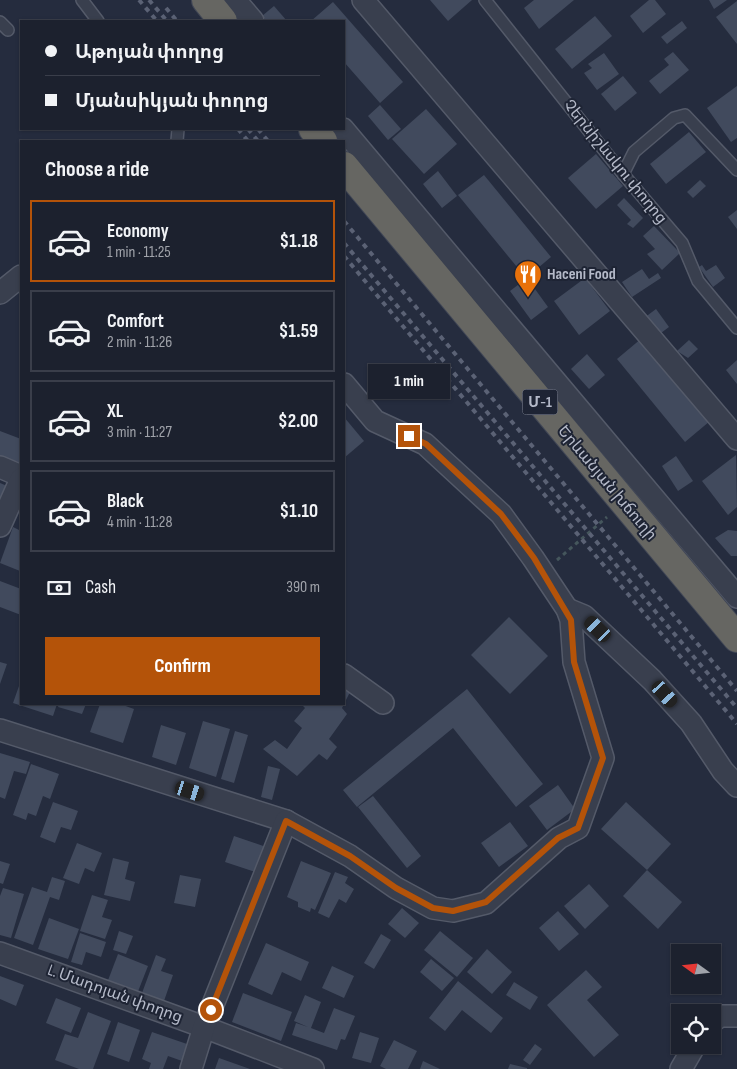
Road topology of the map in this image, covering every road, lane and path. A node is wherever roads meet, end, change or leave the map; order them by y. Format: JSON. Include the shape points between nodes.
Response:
{"nodes":[{"id":1,"x":82,"y":0,"type":"edge"},
{"id":2,"x":206,"y":0,"type":"edge"},
{"id":3,"x":235,"y":0,"type":"edge"},
{"id":4,"x":363,"y":0,"type":"edge"},
{"id":5,"x":486,"y":0,"type":"edge"},
{"id":6,"x":97,"y":20,"type":"edge"},
{"id":7,"x":222,"y":20,"type":"edge"},
{"id":8,"x":252,"y":20,"type":"edge"},
{"id":9,"x":314,"y":130,"type":"edge"},
{"id":10,"x":345,"y":130,"type":"edge"},
{"id":11,"x":322,"y":140,"type":"edge"},
{"id":12,"x":345,"y":167,"type":"edge"},
{"id":13,"x":737,"y":170,"type":"edge"},
{"id":14,"x":623,"y":174,"type":"junction"},
{"id":15,"x":20,"y":277,"type":"edge"},
{"id":16,"x":0,"y":293,"type":"edge"},
{"id":17,"x":737,"y":328,"type":"edge"},
{"id":18,"x":345,"y":385,"type":"edge"},
{"id":19,"x":737,"y":439,"type":"edge"},
{"id":20,"x":0,"y":467,"type":"edge"},
{"id":21,"x":20,"y":477,"type":"edge"},
{"id":22,"x":20,"y":479,"type":"edge"},
{"id":23,"x":624,"y":503,"type":"junction"},
{"id":24,"x":0,"y":526,"type":"edge"},
{"id":25,"x":543,"y":575,"type":"junction"},
{"id":26,"x":728,"y":591,"type":"edge"},
{"id":27,"x":566,"y":610,"type":"junction"},
{"id":28,"x":737,"y":638,"type":"edge"},
{"id":29,"x":345,"y":676,"type":"edge"},
{"id":30,"x":383,"y":703,"type":"dead end"},
{"id":31,"x":0,"y":730,"type":"edge"},
{"id":32,"x":737,"y":786,"type":"edge"},
{"id":33,"x":286,"y":821,"type":"junction"},
{"id":34,"x":0,"y":953,"type":"edge"},
{"id":35,"x":721,"y":1016,"type":"edge"},
{"id":36,"x":737,"y":1016,"type":"edge"},
{"id":37,"x":204,"y":1027,"type":"junction"},
{"id":38,"x":690,"y":1054,"type":"edge"},
{"id":39,"x":191,"y":1069,"type":"edge"},
{"id":40,"x":313,"y":1069,"type":"edge"},
{"id":41,"x":682,"y":1069,"type":"edge"}],
"edges":[{"from":1,"to":6,"type":"lane"},
{"from":2,"to":7,"type":"highway"},
{"from":3,"to":8,"type":"street"},
{"from":4,"to":19,"type":"street"},
{"from":5,"to":14,"type":"lane","name":"Չերնիշևսկու փողոց"},
{"from":9,"to":11,"type":"highway"},
{"from":10,"to":26,"type":"street"},
{"from":12,"to":23,"type":"highway","name":"Երևանյան խճուղի","number":"Մ-1"},
{"from":13,"to":14,"type":"lane","via":[[685,115],[674,118],[634,152]]},
{"from":14,"to":17,"type":"lane","name":"Չերնիշևսկու փողոց","via":[[682,244],[698,281]]},
{"from":15,"to":16,"type":"street"},
{"from":18,"to":25,"type":"street","via":[[376,421],[426,444],[501,514]]},
{"from":20,"to":21,"type":"street"},
{"from":22,"to":24,"type":"street"},
{"from":23,"to":25,"type":"path","via":[[566,551]]},
{"from":23,"to":26,"type":"highway","name":"Երևանյան խճուղի","number":"Մ-1"},
{"from":25,"to":27,"type":"street"},
{"from":26,"to":28,"type":"highway","name":"Երևանյան խճուղի","number":"Մ-1"},
{"from":27,"to":32,"type":"street","via":[[584,616],[652,680],[691,723],[722,771]]},
{"from":27,"to":33,"type":"street","via":[[571,620],[574,662],[603,758],[578,828],[558,838],[486,902],[453,911],[433,908]]},
{"from":29,"to":30,"type":"street"},
{"from":31,"to":33,"type":"street"},
{"from":33,"to":37,"type":"street"},
{"from":34,"to":37,"type":"street","name":"L. Մադոյան փողոց"},
{"from":35,"to":36,"type":"street"},
{"from":37,"to":39,"type":"street"},
{"from":37,"to":40,"type":"street","name":"L. Մադոյան փողոց"},
{"from":38,"to":41,"type":"street"}]}
